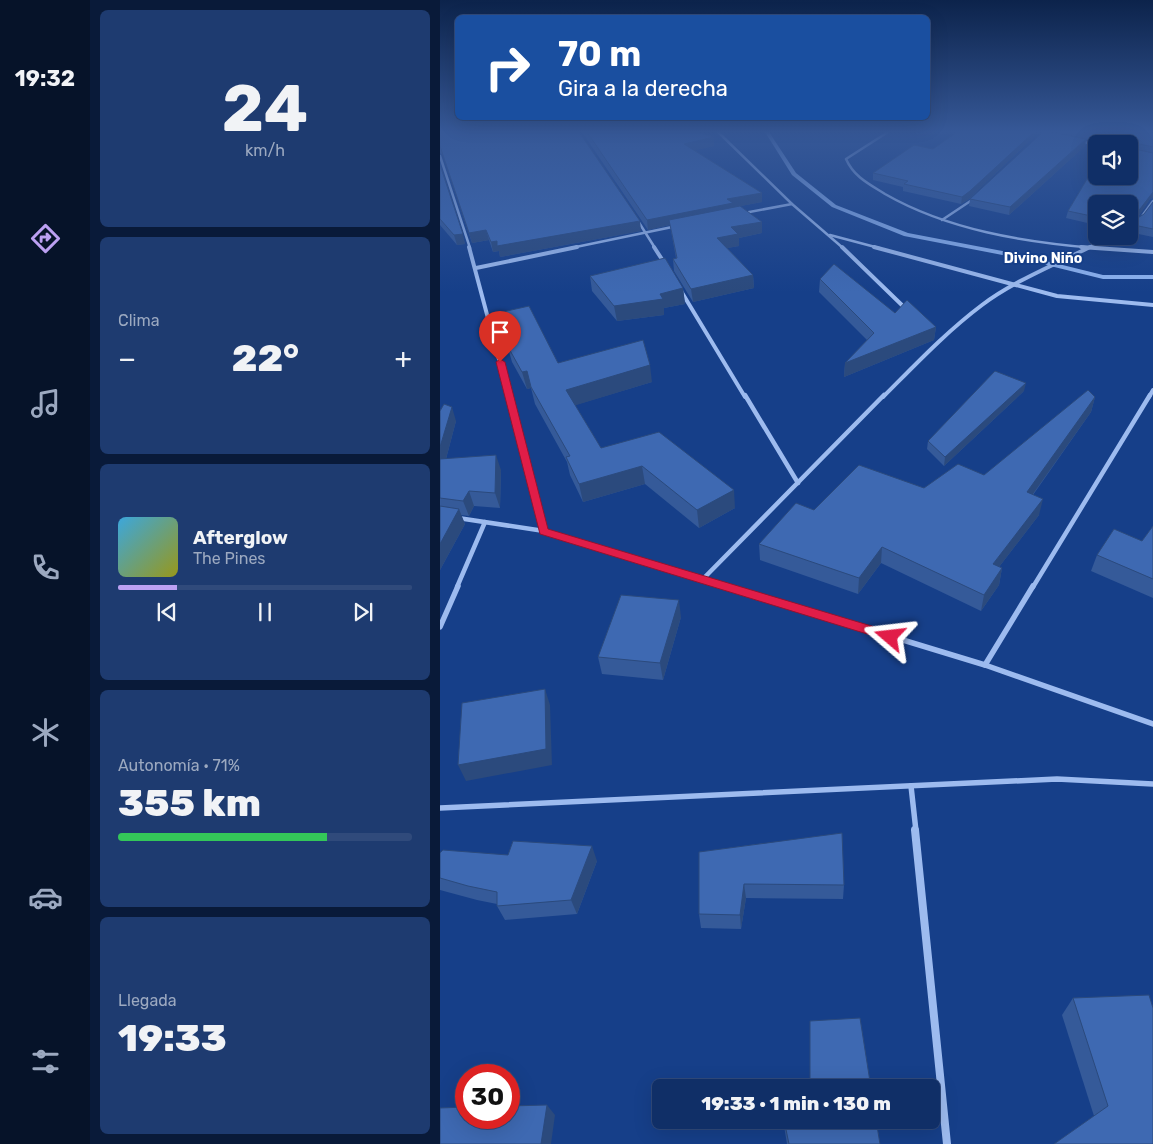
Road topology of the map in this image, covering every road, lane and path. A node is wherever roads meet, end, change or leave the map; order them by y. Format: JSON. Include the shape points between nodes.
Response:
{"nodes":[{"id":1,"x":449,"y":185,"type":"edge"},
{"id":2,"x":773,"y":185,"type":"edge"},
{"id":3,"x":871,"y":185,"type":"edge"},
{"id":4,"x":978,"y":194,"type":"edge"},
{"id":5,"x":1153,"y":201,"type":"edge"},
{"id":6,"x":792,"y":204,"type":"junction"},
{"id":7,"x":743,"y":214,"type":"edge"},
{"id":8,"x":635,"y":217,"type":"edge"},
{"id":9,"x":942,"y":220,"type":"junction"},
{"id":10,"x":1138,"y":220,"type":"edge"},
{"id":11,"x":684,"y":225,"type":"edge"},
{"id":12,"x":646,"y":232,"type":"junction"},
{"id":13,"x":830,"y":235,"type":"junction"},
{"id":14,"x":1096,"y":245,"type":"edge"},
{"id":15,"x":1090,"y":249,"type":"junction"},
{"id":16,"x":1153,"y":252,"type":"edge"},
{"id":17,"x":666,"y":266,"type":"edge"},
{"id":18,"x":476,"y":268,"type":"junction"},
{"id":19,"x":676,"y":282,"type":"edge"},
{"id":20,"x":1015,"y":285,"type":"junction"},
{"id":21,"x":1153,"y":305,"type":"edge"},
{"id":22,"x":912,"y":314,"type":"edge"},
{"id":23,"x":1153,"y":390,"type":"edge"},
{"id":24,"x":798,"y":483,"type":"junction"},
{"id":25,"x":449,"y":517,"type":"edge"},
{"id":26,"x":486,"y":522,"type":"junction"},
{"id":27,"x":544,"y":531,"type":"junction"},
{"id":28,"x":702,"y":580,"type":"junction"},
{"id":29,"x":440,"y":627,"type":"edge"},
{"id":30,"x":984,"y":665,"type":"junction"},
{"id":31,"x":1153,"y":724,"type":"edge"},
{"id":32,"x":1153,"y":784,"type":"edge"},
{"id":33,"x":911,"y":786,"type":"junction"},
{"id":34,"x":440,"y":808,"type":"edge"},
{"id":35,"x":947,"y":1144,"type":"edge"}],
"edges":[{"from":1,"to":18,"type":"street"},
{"from":2,"to":6,"type":"street"},
{"from":3,"to":9,"type":"street","via":[[888,198]]},
{"from":4,"to":9,"type":"street"},
{"from":5,"to":10,"type":"street"},
{"from":6,"to":7,"type":"street"},
{"from":6,"to":13,"type":"street"},
{"from":8,"to":12,"type":"street"},
{"from":9,"to":15,"type":"street","via":[[999,234]]},
{"from":11,"to":12,"type":"street"},
{"from":12,"to":17,"type":"street"},
{"from":12,"to":18,"type":"street"},
{"from":13,"to":20,"type":"street"},
{"from":13,"to":22,"type":"street"},
{"from":14,"to":15,"type":"street"},
{"from":15,"to":16,"type":"street"},
{"from":15,"to":20,"type":"street"},
{"from":18,"to":27,"type":"street"},
{"from":19,"to":24,"type":"street"},
{"from":20,"to":21,"type":"street","via":[[1057,296]]},
{"from":20,"to":24,"type":"street","via":[[983,304],[939,340]]},
{"from":23,"to":30,"type":"street"},
{"from":24,"to":28,"type":"street"},
{"from":25,"to":26,"type":"street"},
{"from":26,"to":27,"type":"street"},
{"from":26,"to":29,"type":"street"},
{"from":27,"to":28,"type":"street"},
{"from":28,"to":30,"type":"street"},
{"from":30,"to":31,"type":"street"},
{"from":32,"to":33,"type":"street","via":[[1057,779]]},
{"from":33,"to":34,"type":"street"},
{"from":33,"to":35,"type":"street"}]}
